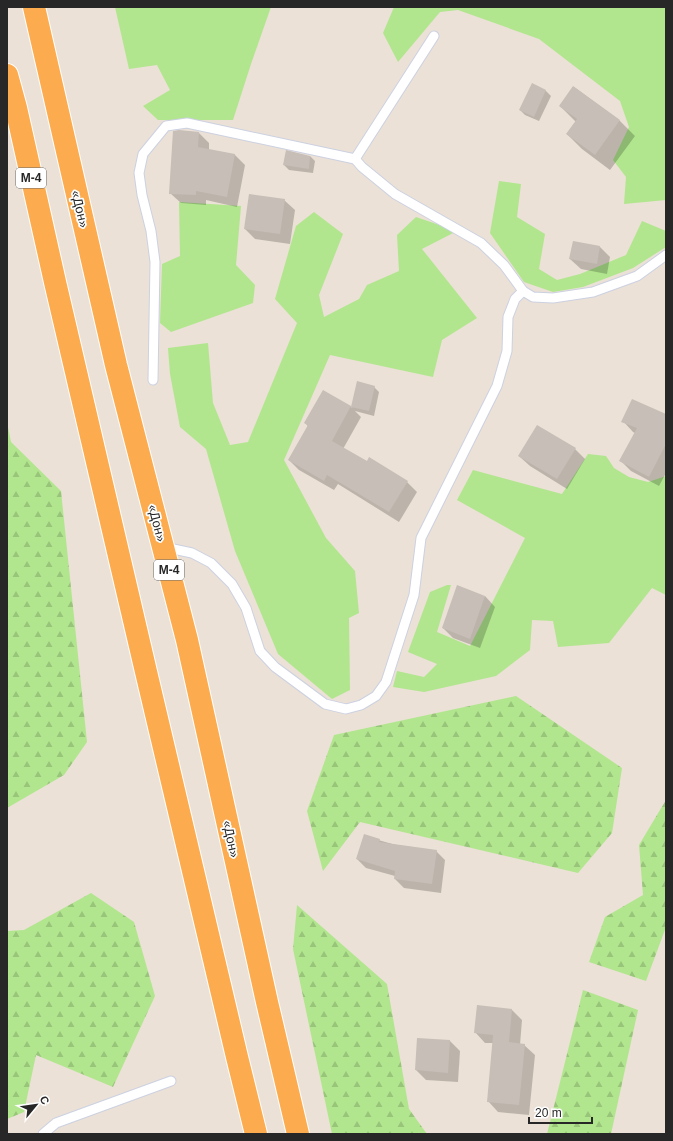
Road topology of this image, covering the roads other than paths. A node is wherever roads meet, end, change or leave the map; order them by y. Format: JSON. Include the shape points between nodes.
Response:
{"nodes":[{"id":1,"x":34,"y":7,"type":"edge"},
{"id":2,"x":434,"y":36,"type":"dead end"},
{"id":3,"x":7,"y":75,"type":"edge"},
{"id":4,"x":354,"y":159,"type":"junction"},
{"id":5,"x":666,"y":255,"type":"edge"},
{"id":6,"x":523,"y":291,"type":"junction"},
{"id":7,"x":153,"y":380,"type":"dead end"},
{"id":8,"x":163,"y":547,"type":"junction"},
{"id":9,"x":171,"y":1081,"type":"dead end"},
{"id":10,"x":43,"y":1134,"type":"edge"},
{"id":11,"x":256,"y":1134,"type":"edge"},
{"id":12,"x":298,"y":1134,"type":"edge"}],
"edges":[{"from":1,"to":8,"type":"highway","name":"«Дон»","number":"М-4","via":[[116,365]]},
{"from":2,"to":4,"type":"lane"},
{"from":3,"to":11,"type":"highway","number":"М-4"},
{"from":4,"to":6,"type":"lane","via":[[395,194],[482,243],[504,265]]},
{"from":4,"to":7,"type":"lane","via":[[187,123],[166,126],[143,154],[138,173],[155,262]]},
{"from":5,"to":6,"type":"lane","via":[[637,276],[593,292],[553,298],[532,297]]},
{"from":6,"to":8,"type":"lane","via":[[515,298],[508,317],[507,351],[497,386],[421,538],[414,595],[386,682],[376,696],[361,705],[346,709],[325,704],[275,667],[260,651],[246,608],[232,584],[211,563],[192,553]]},
{"from":8,"to":12,"type":"highway","name":"«Дон»","number":"М-4","via":[[187,640]]},
{"from":9,"to":10,"type":"lane","via":[[56,1123]]}]}
